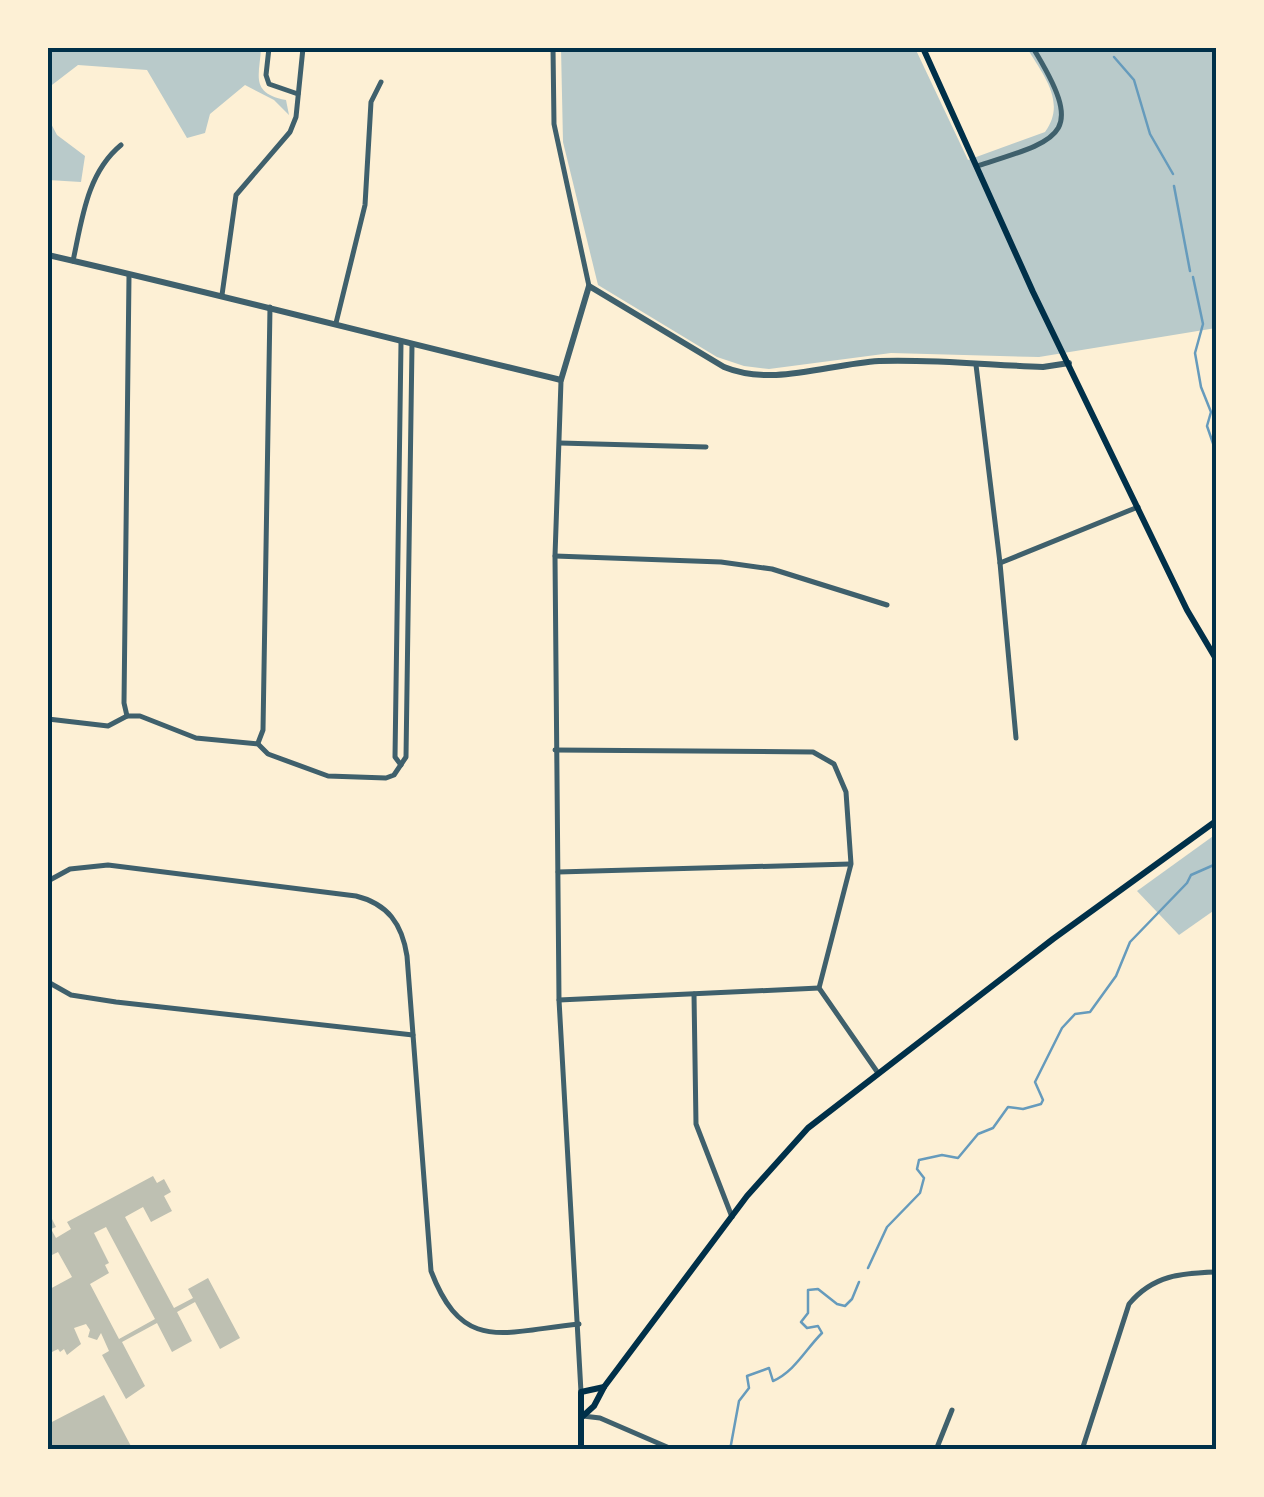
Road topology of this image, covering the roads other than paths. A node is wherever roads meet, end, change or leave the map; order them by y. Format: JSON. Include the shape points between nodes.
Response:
{"nodes":[{"id":1,"x":269,"y":48,"type":"edge"},
{"id":2,"x":303,"y":48,"type":"edge"},
{"id":3,"x":553,"y":48,"type":"edge"},
{"id":4,"x":923,"y":48,"type":"edge"},
{"id":5,"x":1033,"y":48,"type":"edge"},
{"id":6,"x":380,"y":82,"type":"dead end"},
{"id":7,"x":298,"y":94,"type":"junction"},
{"id":8,"x":121,"y":145,"type":"dead end"},
{"id":9,"x":977,"y":166,"type":"junction"},
{"id":10,"x":48,"y":255,"type":"edge"},
{"id":11,"x":73,"y":261,"type":"junction"},
{"id":12,"x":129,"y":276,"type":"junction"},
{"id":13,"x":589,"y":286,"type":"junction"},
{"id":14,"x":222,"y":295,"type":"junction"},
{"id":15,"x":270,"y":308,"type":"junction"},
{"id":16,"x":336,"y":323,"type":"junction"},
{"id":17,"x":401,"y":342,"type":"junction"},
{"id":18,"x":412,"y":345,"type":"junction"},
{"id":19,"x":1069,"y":363,"type":"junction"},
{"id":20,"x":976,"y":365,"type":"junction"},
{"id":21,"x":561,"y":380,"type":"junction"},
{"id":22,"x":560,"y":443,"type":"junction"},
{"id":23,"x":706,"y":447,"type":"dead end"},
{"id":24,"x":1138,"y":508,"type":"junction"},
{"id":25,"x":555,"y":556,"type":"junction"},
{"id":26,"x":1000,"y":562,"type":"junction"},
{"id":27,"x":887,"y":605,"type":"dead end"},
{"id":28,"x":1216,"y":660,"type":"edge"},
{"id":29,"x":127,"y":716,"type":"junction"},
{"id":30,"x":48,"y":719,"type":"edge"},
{"id":31,"x":1016,"y":738,"type":"dead end"},
{"id":32,"x":258,"y":744,"type":"junction"},
{"id":33,"x":555,"y":750,"type":"junction"},
{"id":34,"x":401,"y":766,"type":"junction"},
{"id":35,"x":1216,"y":822,"type":"edge"},
{"id":36,"x":851,"y":864,"type":"junction"},
{"id":37,"x":558,"y":872,"type":"junction"},
{"id":38,"x":48,"y":881,"type":"edge"},
{"id":39,"x":48,"y":982,"type":"edge"},
{"id":40,"x":819,"y":988,"type":"junction"},
{"id":41,"x":694,"y":994,"type":"junction"},
{"id":42,"x":560,"y":1000,"type":"junction"},
{"id":43,"x":412,"y":1035,"type":"junction"},
{"id":44,"x":878,"y":1073,"type":"junction"},
{"id":45,"x":732,"y":1217,"type":"junction"},
{"id":46,"x":1216,"y":1272,"type":"edge"},
{"id":47,"x":578,"y":1324,"type":"junction"},
{"id":48,"x":604,"y":1387,"type":"junction"},
{"id":49,"x":582,"y":1392,"type":"junction"},
{"id":50,"x":952,"y":1410,"type":"dead end"},
{"id":51,"x":583,"y":1416,"type":"junction"},
{"id":52,"x":581,"y":1450,"type":"edge"},
{"id":53,"x":674,"y":1450,"type":"edge"},
{"id":54,"x":936,"y":1450,"type":"edge"},
{"id":55,"x":1082,"y":1450,"type":"edge"}],
"edges":[{"from":1,"to":7,"type":"street","via":[[268,84]]},
{"from":2,"to":7,"type":"street"},
{"from":3,"to":13,"type":"street","via":[[554,124]]},
{"from":4,"to":9,"type":"main road"},
{"from":5,"to":9,"type":"street","via":[[1060,95],[1057,130],[1048,141]]},
{"from":6,"to":16,"type":"street","via":[[371,102],[365,206]]},
{"from":7,"to":14,"type":"street","via":[[290,132],[236,195]]},
{"from":8,"to":11,"type":"street","via":[[94,175]]},
{"from":9,"to":19,"type":"main road"},
{"from":10,"to":11,"type":"street"},
{"from":11,"to":12,"type":"street"},
{"from":12,"to":14,"type":"street"},
{"from":12,"to":29,"type":"street"},
{"from":13,"to":20,"type":"street","via":[[746,374],[879,361]]},
{"from":13,"to":21,"type":"street"},
{"from":14,"to":15,"type":"street"},
{"from":15,"to":16,"type":"street"},
{"from":15,"to":32,"type":"street"},
{"from":16,"to":17,"type":"street"},
{"from":17,"to":18,"type":"street"},
{"from":17,"to":34,"type":"street","via":[[395,757]]},
{"from":18,"to":21,"type":"street"},
{"from":18,"to":34,"type":"street"},
{"from":19,"to":20,"type":"street"},
{"from":19,"to":24,"type":"main road"},
{"from":20,"to":26,"type":"street"},
{"from":21,"to":22,"type":"street"},
{"from":22,"to":23,"type":"street"},
{"from":22,"to":25,"type":"street"},
{"from":24,"to":26,"type":"street"},
{"from":24,"to":28,"type":"main road"},
{"from":25,"to":27,"type":"street","via":[[772,569]]},
{"from":25,"to":33,"type":"street"},
{"from":26,"to":31,"type":"street"},
{"from":29,"to":30,"type":"street","via":[[108,726]]},
{"from":29,"to":32,"type":"street","via":[[196,738]]},
{"from":32,"to":34,"type":"street","via":[[328,776],[386,778]]},
{"from":33,"to":36,"type":"street","via":[[813,752],[834,764],[846,792]]},
{"from":33,"to":37,"type":"street"},
{"from":35,"to":44,"type":"main road"},
{"from":36,"to":37,"type":"street"},
{"from":36,"to":40,"type":"street"},
{"from":37,"to":42,"type":"street"},
{"from":38,"to":43,"type":"street","via":[[70,869],[108,865],[371,900],[392,916],[404,942]]},
{"from":39,"to":43,"type":"street","via":[[71,995],[116,1002]]},
{"from":40,"to":41,"type":"street"},
{"from":40,"to":44,"type":"street"},
{"from":41,"to":42,"type":"street"},
{"from":41,"to":45,"type":"street","via":[[696,1124]]},
{"from":42,"to":47,"type":"street"},
{"from":43,"to":47,"type":"street","via":[[431,1272],[442,1301],[458,1320],[488,1333]]},
{"from":44,"to":45,"type":"main road","via":[[798,1138]]},
{"from":45,"to":48,"type":"main road"},
{"from":46,"to":55,"type":"street","via":[[1173,1274],[1130,1304]]},
{"from":47,"to":49,"type":"street"},
{"from":48,"to":49,"type":"main road"},
{"from":48,"to":51,"type":"main road"},
{"from":49,"to":51,"type":"main road"},
{"from":50,"to":54,"type":"street"},
{"from":51,"to":52,"type":"main road"},
{"from":51,"to":53,"type":"street"}]}
